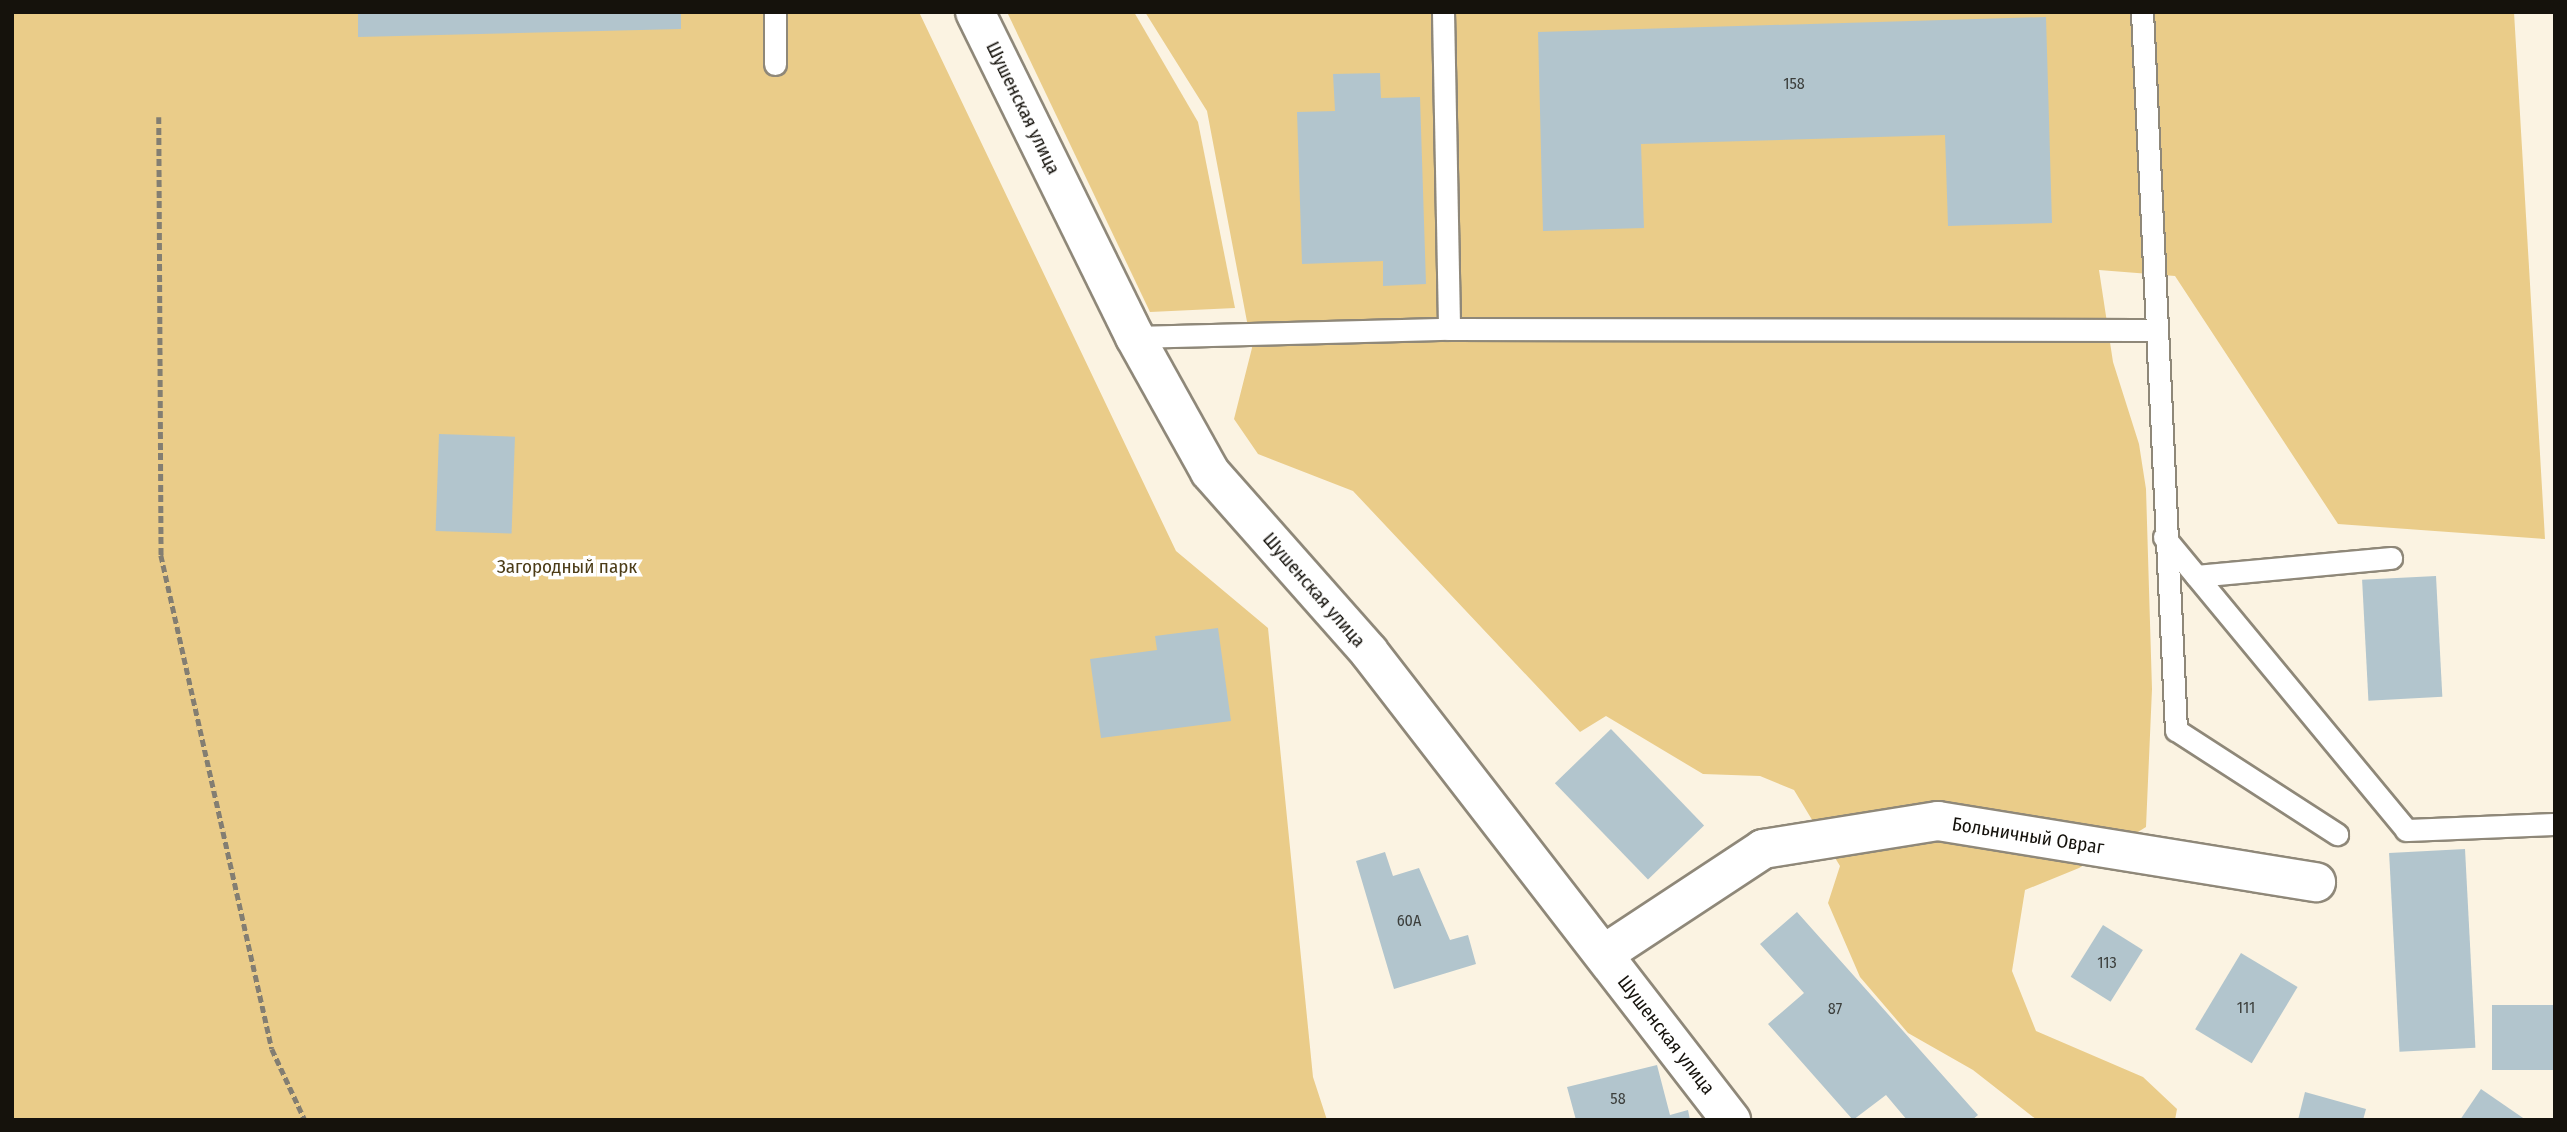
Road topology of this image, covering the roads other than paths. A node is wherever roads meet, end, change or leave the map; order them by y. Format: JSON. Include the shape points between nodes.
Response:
{"nodes":[{"id":1,"x":775,"y":12,"type":"edge"},
{"id":2,"x":975,"y":12,"type":"edge"},
{"id":3,"x":1443,"y":12,"type":"edge"},
{"id":4,"x":2141,"y":12,"type":"edge"},
{"id":5,"x":775,"y":64,"type":"dead end"},
{"id":6,"x":1449,"y":329,"type":"junction"},
{"id":7,"x":2154,"y":330,"type":"junction"},
{"id":8,"x":1135,"y":337,"type":"junction"},
{"id":9,"x":2164,"y":537,"type":"junction"},
{"id":10,"x":2390,"y":558,"type":"dead end"},
{"id":11,"x":2196,"y":576,"type":"junction"},
{"id":12,"x":2555,"y":824,"type":"edge"},
{"id":13,"x":2337,"y":834,"type":"dead end"},
{"id":14,"x":2316,"y":882,"type":"dead end"},
{"id":15,"x":1604,"y":954,"type":"junction"},
{"id":16,"x":1731,"y":1120,"type":"edge"}],
"edges":[{"from":1,"to":5,"type":"lane"},
{"from":2,"to":8,"type":"street","name":"Шушенская улица"},
{"from":3,"to":6,"type":"lane"},
{"from":4,"to":7,"type":"lane"},
{"from":6,"to":7,"type":"lane"},
{"from":6,"to":8,"type":"lane"},
{"from":7,"to":9,"type":"lane"},
{"from":8,"to":15,"type":"street","name":"Шушенская улица","via":[[1210,472],[1369,652]]},
{"from":9,"to":11,"type":"lane"},
{"from":9,"to":13,"type":"lane","via":[[2176,730]]},
{"from":10,"to":11,"type":"lane"},
{"from":11,"to":12,"type":"lane","via":[[2406,830]]},
{"from":14,"to":15,"type":"street","name":"Больничный Овраг","via":[[1938,821],[1763,849]]},
{"from":15,"to":16,"type":"street","name":"Шушенская улица"}]}
